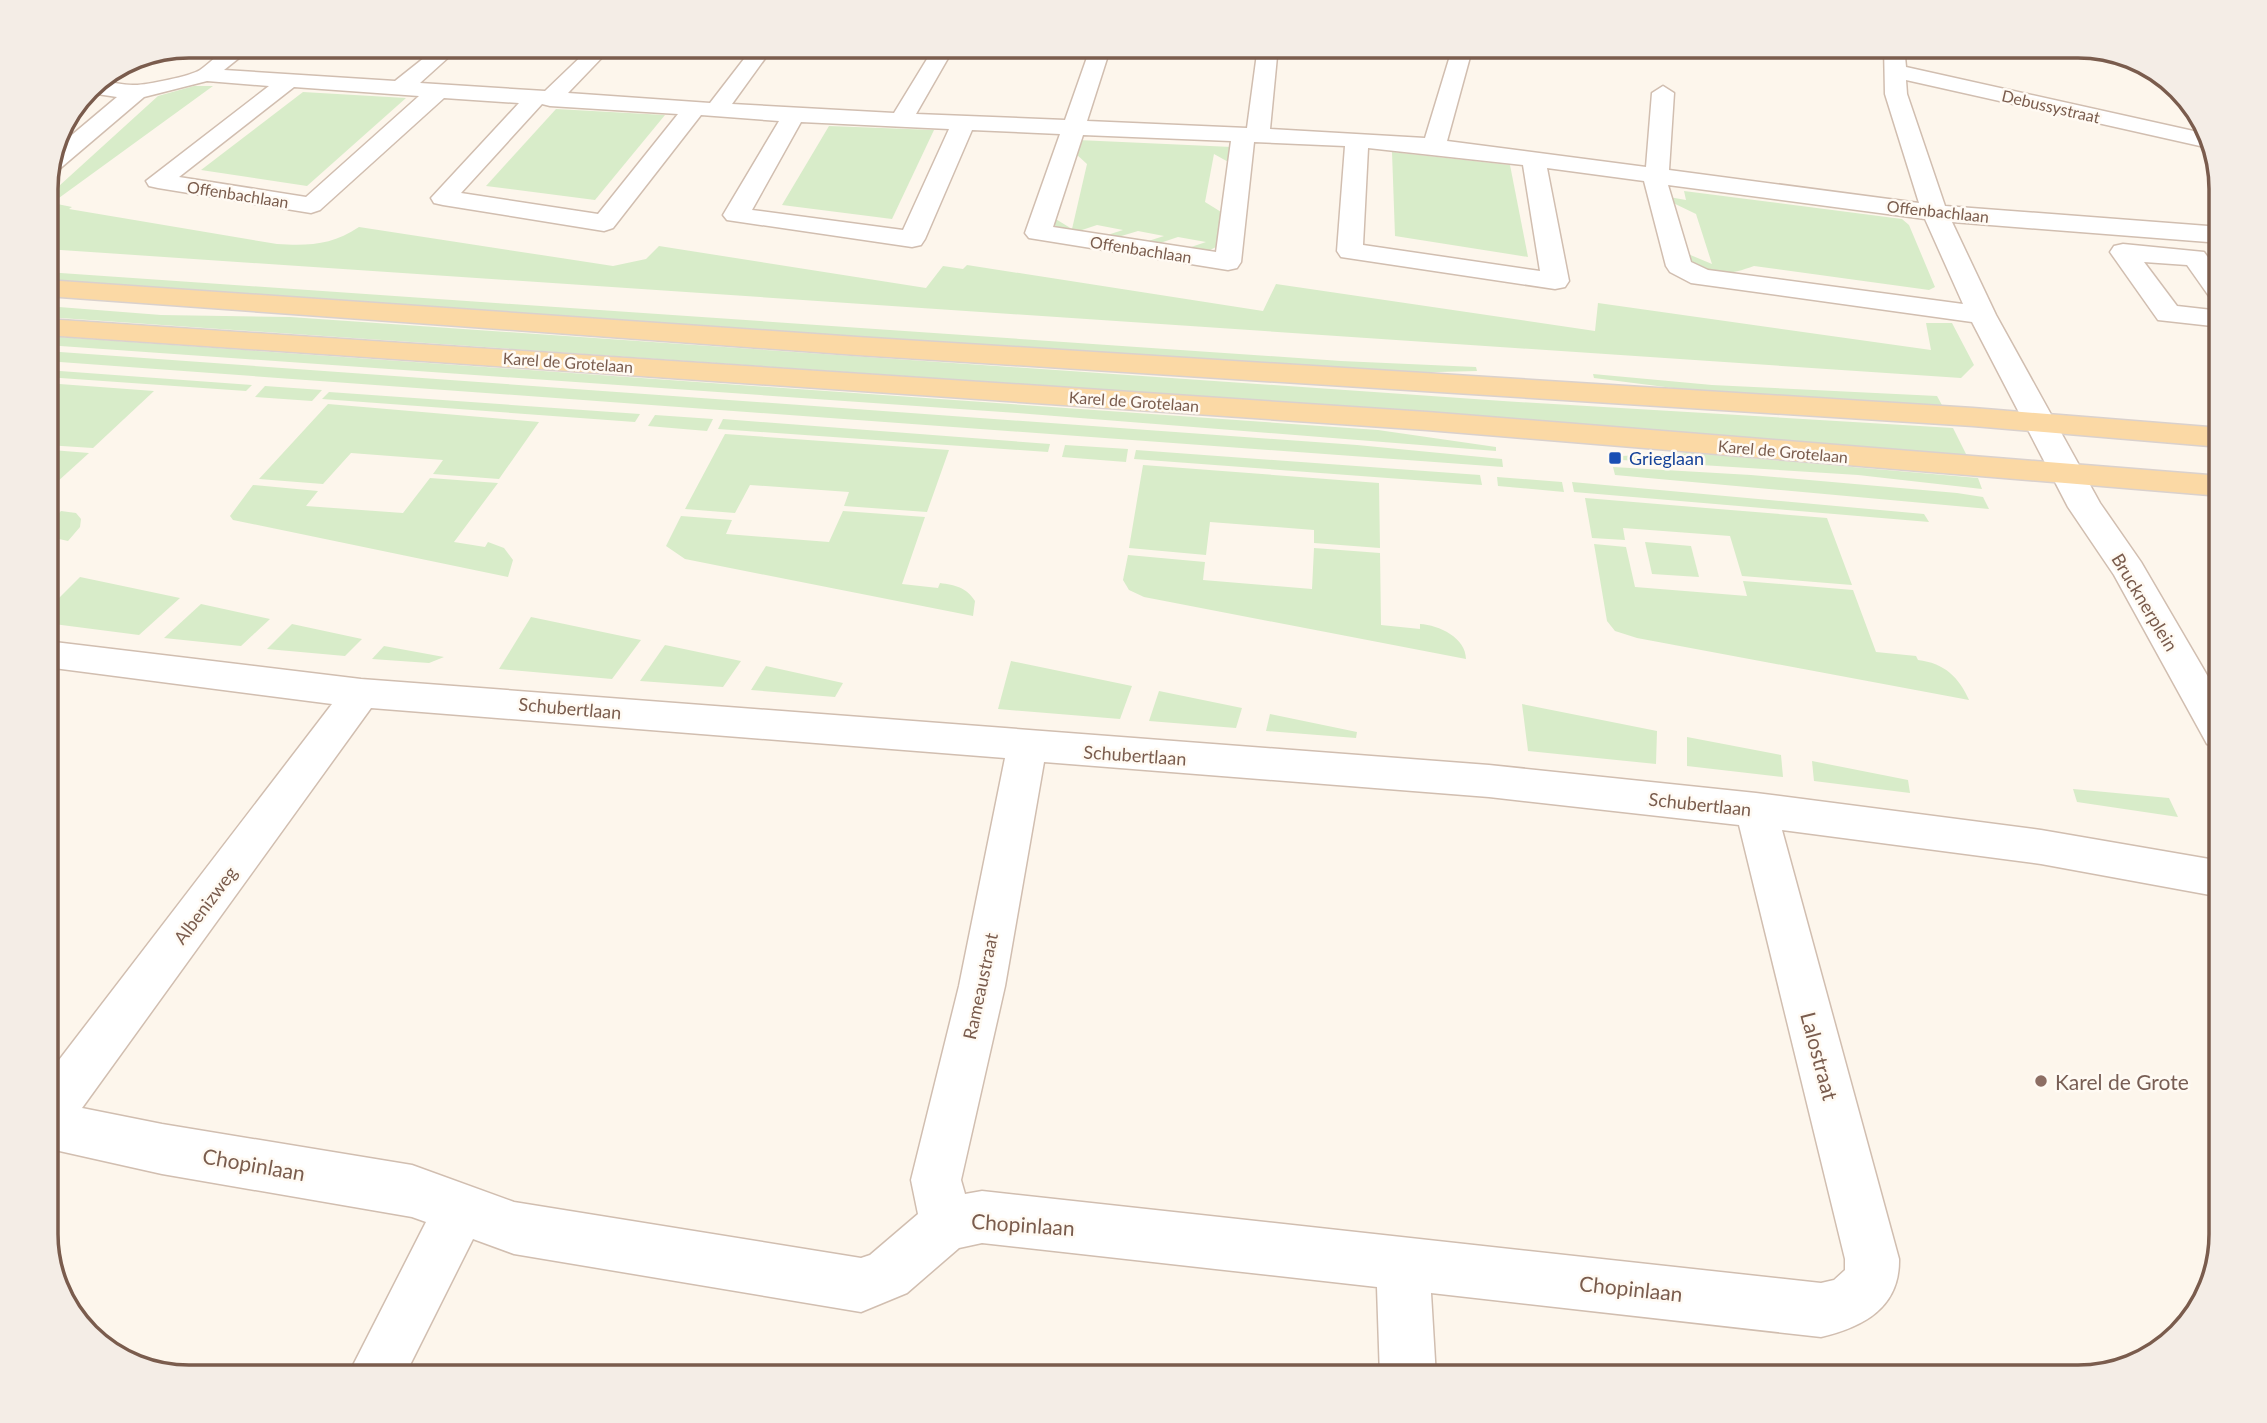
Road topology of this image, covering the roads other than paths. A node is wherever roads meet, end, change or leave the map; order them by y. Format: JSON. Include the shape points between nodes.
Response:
{"nodes":[{"id":1,"x":225,"y":58,"type":"edge"},
{"id":2,"x":436,"y":58,"type":"edge"},
{"id":3,"x":589,"y":58,"type":"edge"},
{"id":4,"x":753,"y":58,"type":"edge"},
{"id":5,"x":937,"y":58,"type":"edge"},
{"id":6,"x":1097,"y":58,"type":"edge"},
{"id":7,"x":1266,"y":58,"type":"edge"},
{"id":8,"x":1460,"y":58,"type":"edge"},
{"id":9,"x":1894,"y":58,"type":"edge"},
{"id":10,"x":1893,"y":71,"type":"junction"},
{"id":11,"x":207,"y":75,"type":"junction"},
{"id":12,"x":286,"y":83,"type":"junction"},
{"id":13,"x":105,"y":88,"type":"edge"},
{"id":14,"x":399,"y":89,"type":"junction"},
{"id":15,"x":136,"y":92,"type":"junction"},
{"id":16,"x":437,"y":92,"type":"junction"},
{"id":17,"x":1663,"y":93,"type":"dead end"},
{"id":18,"x":543,"y":98,"type":"junction"},
{"id":19,"x":705,"y":109,"type":"junction"},
{"id":20,"x":794,"y":115,"type":"junction"},
{"id":21,"x":901,"y":120,"type":"junction"},
{"id":22,"x":963,"y":123,"type":"junction"},
{"id":23,"x":1072,"y":128,"type":"junction"},
{"id":24,"x":1250,"y":135,"type":"junction"},
{"id":25,"x":2199,"y":139,"type":"edge"},
{"id":26,"x":1357,"y":140,"type":"junction"},
{"id":27,"x":1434,"y":146,"type":"junction"},
{"id":28,"x":62,"y":155,"type":"edge"},
{"id":29,"x":1534,"y":160,"type":"junction"},
{"id":30,"x":1657,"y":175,"type":"junction"},
{"id":31,"x":1935,"y":213,"type":"junction"},
{"id":32,"x":2155,"y":230,"type":"junction"},
{"id":33,"x":2209,"y":234,"type":"edge"},
{"id":34,"x":2172,"y":256,"type":"junction"},
{"id":35,"x":2209,"y":277,"type":"edge"},
{"id":36,"x":58,"y":289,"type":"edge"},
{"id":37,"x":1982,"y":315,"type":"junction"},
{"id":38,"x":2209,"y":318,"type":"edge"},
{"id":39,"x":58,"y":328,"type":"edge"},
{"id":40,"x":2039,"y":422,"type":"junction"},
{"id":41,"x":2209,"y":437,"type":"edge"},
{"id":42,"x":2066,"y":474,"type":"junction"},
{"id":43,"x":2209,"y":485,"type":"edge"},
{"id":44,"x":58,"y":655,"type":"edge"},
{"id":45,"x":361,"y":692,"type":"junction"},
{"id":46,"x":2209,"y":712,"type":"edge"},
{"id":47,"x":1027,"y":747,"type":"junction"},
{"id":48,"x":1756,"y":810,"type":"junction"},
{"id":49,"x":2209,"y":877,"type":"edge"},
{"id":50,"x":58,"y":1099,"type":"edge"},
{"id":51,"x":58,"y":1127,"type":"edge"},
{"id":52,"x":461,"y":1208,"type":"junction"},
{"id":53,"x":946,"y":1224,"type":"junction"},
{"id":54,"x":1403,"y":1262,"type":"junction"},
{"id":55,"x":1858,"y":1297,"type":"joint"},
{"id":56,"x":381,"y":1365,"type":"edge"},
{"id":57,"x":1407,"y":1365,"type":"edge"}],
"edges":[{"from":1,"to":11,"type":"street"},
{"from":2,"to":14,"type":"street"},
{"from":3,"to":18,"type":"street"},
{"from":4,"to":19,"type":"street"},
{"from":5,"to":21,"type":"street"},
{"from":6,"to":23,"type":"street"},
{"from":7,"to":24,"type":"street"},
{"from":8,"to":27,"type":"street"},
{"from":9,"to":10,"type":"street"},
{"from":10,"to":25,"type":"street","name":"Debussystraat"},
{"from":10,"to":31,"type":"street","via":[[1896,94]]},
{"from":11,"to":12,"type":"street","name":"Offenbachlaan"},
{"from":11,"to":15,"type":"street"},
{"from":12,"to":14,"type":"street","name":"Offenbachlaan"},
{"from":12,"to":16,"type":"street","name":"Offenbachlaan","via":[[158,181],[311,205]]},
{"from":13,"to":15,"type":"street"},
{"from":14,"to":16,"type":"street","name":"Offenbachlaan"},
{"from":15,"to":28,"type":"street"},
{"from":16,"to":18,"type":"street","name":"Offenbachlaan"},
{"from":17,"to":30,"type":"street"},
{"from":18,"to":19,"type":"street","name":"Offenbachlaan"},
{"from":18,"to":19,"type":"street","via":[[443,198],[604,223]]},
{"from":19,"to":20,"type":"street","name":"Offenbachlaan"},
{"from":20,"to":21,"type":"street","name":"Offenbachlaan"},
{"from":20,"to":22,"type":"street","via":[[736,215],[912,239]]},
{"from":21,"to":22,"type":"street","name":"Offenbachlaan"},
{"from":22,"to":23,"type":"street","name":"Offenbachlaan"},
{"from":23,"to":24,"type":"street","name":"Offenbachlaan"},
{"from":23,"to":24,"type":"street","name":"Offenbachlaan","via":[[1038,233],[1227,262]]},
{"from":24,"to":26,"type":"street","name":"Offenbachlaan"},
{"from":26,"to":27,"type":"street","name":"Offenbachlaan"},
{"from":26,"to":29,"type":"street","via":[[1350,251],[1555,281]]},
{"from":27,"to":29,"type":"street","name":"Offenbachlaan"},
{"from":29,"to":30,"type":"street","name":"Offenbachlaan"},
{"from":30,"to":31,"type":"street","name":"Offenbachlaan"},
{"from":30,"to":37,"type":"street","via":[[1679,266],[1687,272]]},
{"from":31,"to":32,"type":"street","name":"Offenbachlaan"},
{"from":31,"to":37,"type":"street"},
{"from":32,"to":33,"type":"street","name":"Offenbachlaan"},
{"from":32,"to":34,"type":"street"},
{"from":34,"to":35,"type":"street","via":[[2194,258]]},
{"from":34,"to":38,"type":"street","via":[[2123,252],[2168,314]]},
{"from":36,"to":40,"type":"main road","name":"Karel de Grotelaan"},
{"from":37,"to":40,"type":"street"},
{"from":39,"to":42,"type":"main road","name":"Karel de Grotelaan","via":[[1427,421]]},
{"from":40,"to":41,"type":"main road","name":"Karel de Grotelaan"},
{"from":40,"to":42,"type":"street"},
{"from":42,"to":43,"type":"main road","name":"Karel de Grotelaan"},
{"from":42,"to":46,"type":"street","name":"Brucknerplein","via":[[2129,570]]},
{"from":44,"to":45,"type":"street","name":"Schubertlaan"},
{"from":45,"to":47,"type":"street","name":"Schubertlaan"},
{"from":45,"to":50,"type":"street","name":"Albenizweg"},
{"from":47,"to":48,"type":"street","name":"Schubertlaan","via":[[1489,781]]},
{"from":47,"to":53,"type":"street","name":"Rameaustraat","via":[[982,986],[936,1180]]},
{"from":48,"to":49,"type":"street","name":"Schubertlaan","via":[[2041,847]]},
{"from":48,"to":55,"type":"street","name":"Lalostraat","via":[[1872,1259],[1870,1284]]},
{"from":51,"to":52,"type":"street","name":"Chopinlaan","via":[[412,1191]]},
{"from":52,"to":53,"type":"street","name":"Chopinlaan","via":[[514,1228],[861,1285],[888,1274]]},
{"from":52,"to":56,"type":"street"},
{"from":53,"to":54,"type":"street","name":"Chopinlaan","via":[[982,1217]]},
{"from":54,"to":55,"type":"street","name":"Chopinlaan","via":[[1821,1310]]},
{"from":54,"to":57,"type":"street"}]}
